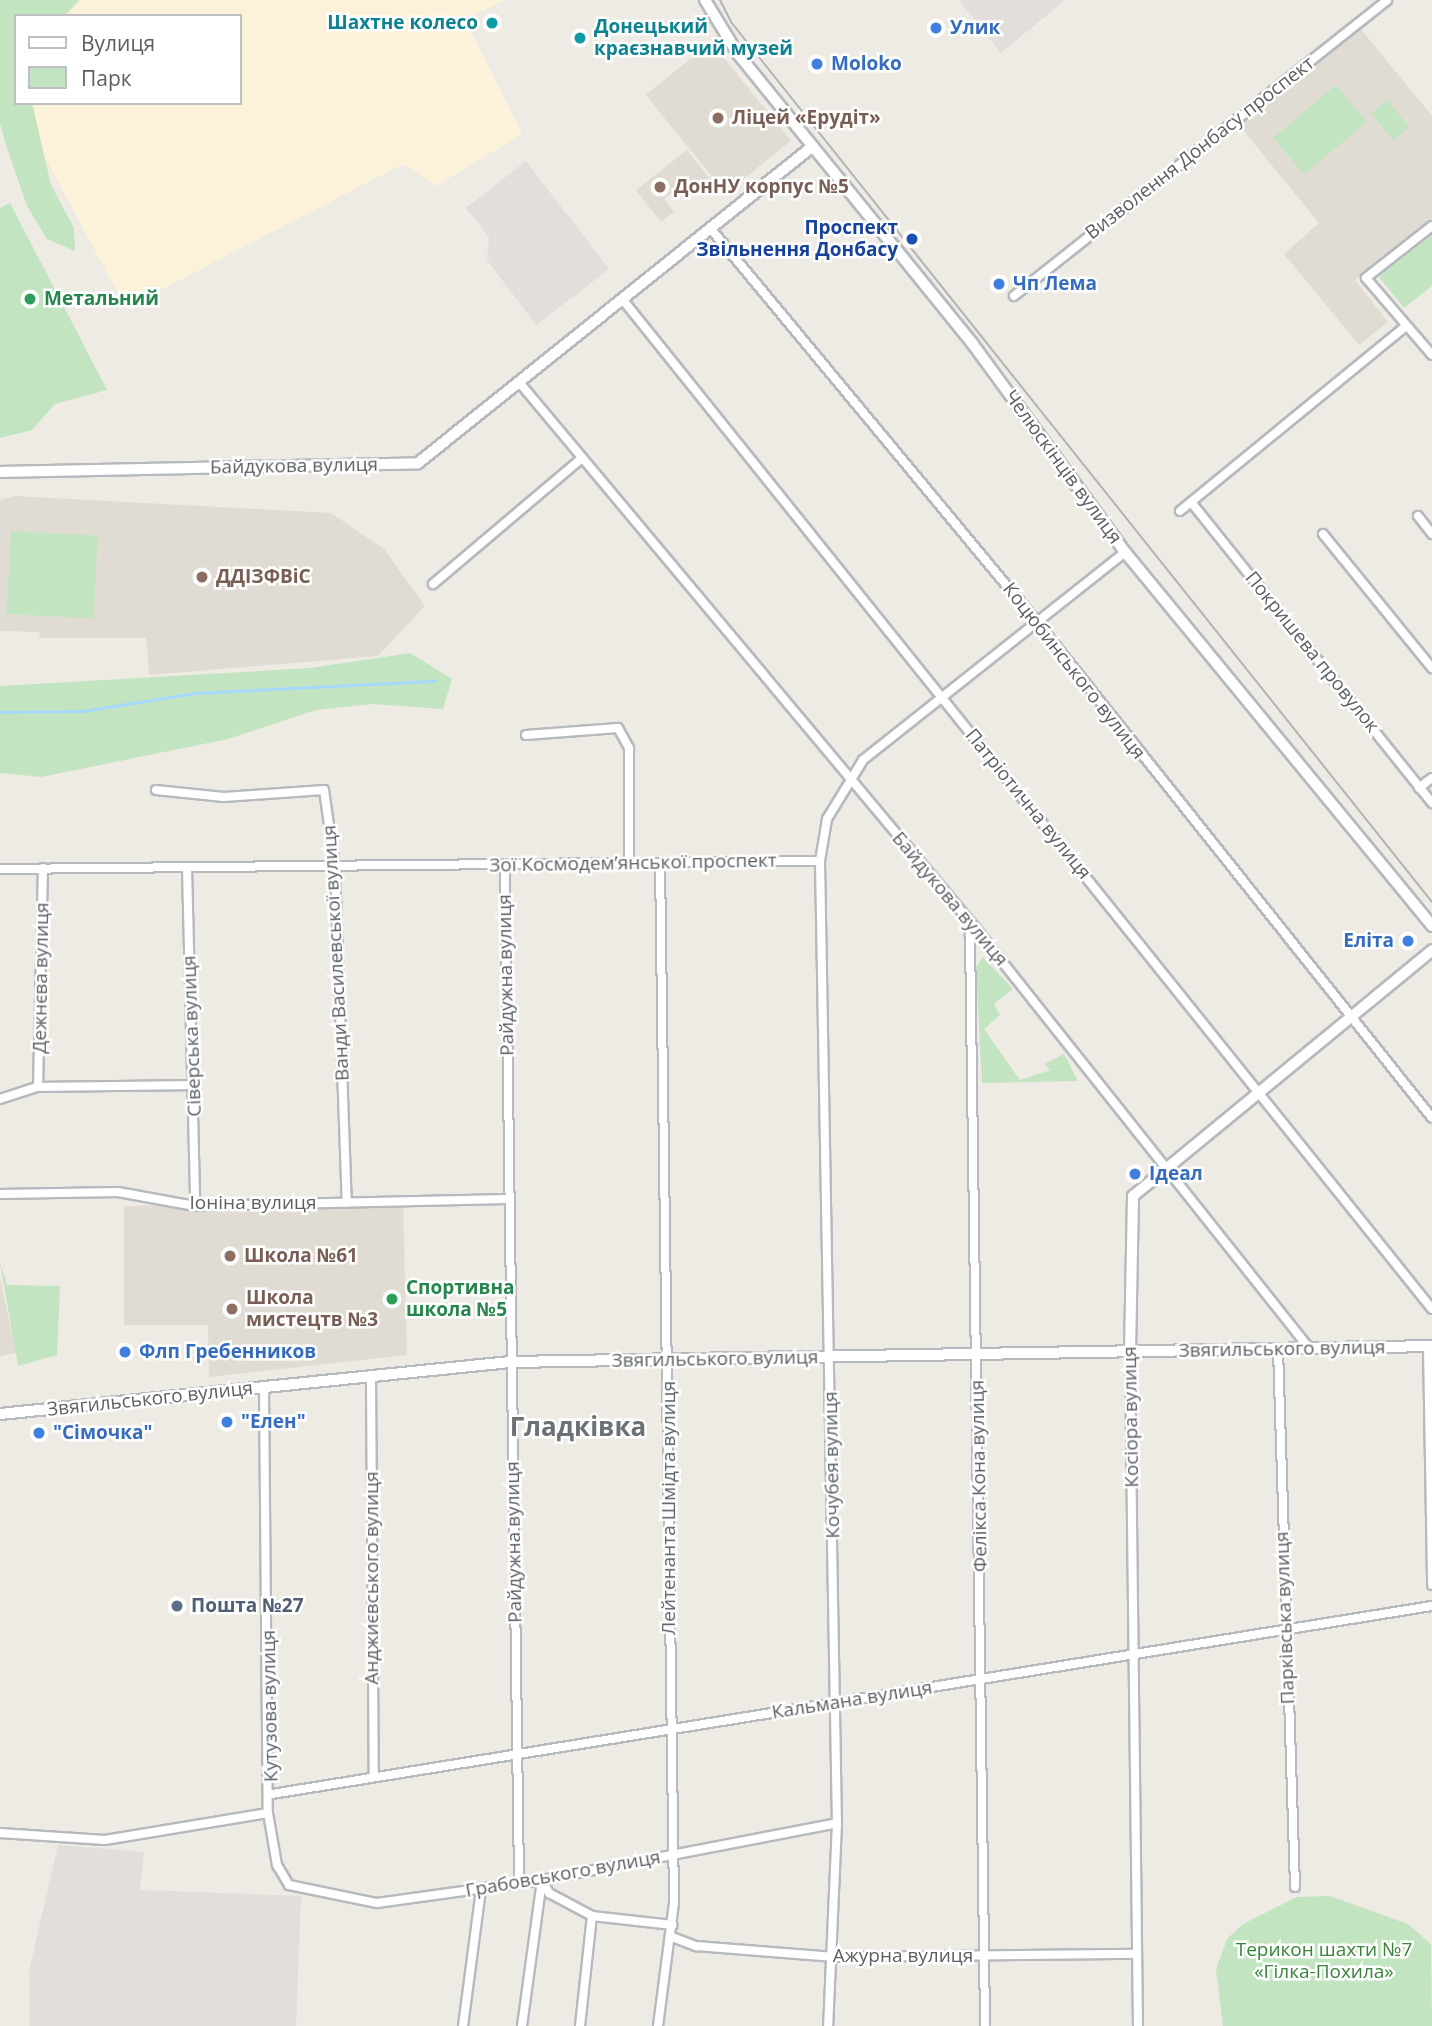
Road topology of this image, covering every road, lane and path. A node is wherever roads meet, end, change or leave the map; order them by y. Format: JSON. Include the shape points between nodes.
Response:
{"nodes":[{"id":1,"x":705,"y":0,"type":"edge"},
{"id":2,"x":1387,"y":0,"type":"edge"},
{"id":3,"x":813,"y":146,"type":"junction"},
{"id":4,"x":1432,"y":226,"type":"edge"},
{"id":5,"x":711,"y":229,"type":"junction"},
{"id":6,"x":1014,"y":296,"type":"dead end"},
{"id":7,"x":623,"y":300,"type":"junction"},
{"id":8,"x":1406,"y":326,"type":"junction"},
{"id":9,"x":1432,"y":355,"type":"edge"},
{"id":10,"x":519,"y":382,"type":"junction"},
{"id":11,"x":582,"y":458,"type":"junction"},
{"id":12,"x":0,"y":474,"type":"edge"},
{"id":13,"x":1191,"y":502,"type":"junction"},
{"id":14,"x":1180,"y":511,"type":"dead end"},
{"id":15,"x":1418,"y":516,"type":"dead end"},
{"id":16,"x":1323,"y":534,"type":"dead end"},
{"id":17,"x":1432,"y":534,"type":"edge"},
{"id":18,"x":1125,"y":552,"type":"junction"},
{"id":19,"x":433,"y":584,"type":"dead end"},
{"id":20,"x":1036,"y":621,"type":"junction"},
{"id":21,"x":1432,"y":668,"type":"edge"},
{"id":22,"x":941,"y":695,"type":"junction"},
{"id":23,"x":526,"y":735,"type":"dead end"},
{"id":24,"x":848,"y":778,"type":"junction"},
{"id":25,"x":1432,"y":778,"type":"edge"},
{"id":26,"x":1419,"y":788,"type":"junction"},
{"id":27,"x":156,"y":790,"type":"dead end"},
{"id":28,"x":1432,"y":803,"type":"edge"},
{"id":29,"x":820,"y":861,"type":"junction"},
{"id":30,"x":660,"y":863,"type":"junction"},
{"id":31,"x":629,"y":864,"type":"junction"},
{"id":32,"x":505,"y":865,"type":"junction"},
{"id":33,"x":335,"y":866,"type":"junction"},
{"id":34,"x":187,"y":867,"type":"junction"},
{"id":35,"x":43,"y":868,"type":"junction"},
{"id":36,"x":0,"y":869,"type":"edge"},
{"id":37,"x":1432,"y":926,"type":"edge"},
{"id":38,"x":977,"y":930,"type":"junction"},
{"id":39,"x":1432,"y":950,"type":"edge"},
{"id":40,"x":1350,"y":1017,"type":"junction"},
{"id":41,"x":194,"y":1085,"type":"junction"},
{"id":42,"x":38,"y":1087,"type":"junction"},
{"id":43,"x":1259,"y":1092,"type":"junction"},
{"id":44,"x":0,"y":1099,"type":"edge"},
{"id":45,"x":1432,"y":1118,"type":"edge"},
{"id":46,"x":1166,"y":1166,"type":"junction"},
{"id":47,"x":0,"y":1194,"type":"edge"},
{"id":48,"x":508,"y":1199,"type":"junction"},
{"id":49,"x":347,"y":1203,"type":"junction"},
{"id":50,"x":195,"y":1206,"type":"junction"},
{"id":51,"x":1432,"y":1308,"type":"edge"},
{"id":52,"x":1430,"y":1346,"type":"edge"},
{"id":53,"x":1309,"y":1348,"type":"junction"},
{"id":54,"x":1278,"y":1349,"type":"junction"},
{"id":55,"x":1130,"y":1352,"type":"junction"},
{"id":56,"x":977,"y":1354,"type":"junction"},
{"id":57,"x":830,"y":1357,"type":"junction"},
{"id":58,"x":669,"y":1360,"type":"junction"},
{"id":59,"x":510,"y":1363,"type":"junction"},
{"id":60,"x":371,"y":1380,"type":"junction"},
{"id":61,"x":264,"y":1388,"type":"junction"},
{"id":62,"x":0,"y":1414,"type":"edge"},
{"id":63,"x":1432,"y":1585,"type":"edge"},
{"id":64,"x":1432,"y":1606,"type":"edge"},
{"id":65,"x":1284,"y":1630,"type":"junction"},
{"id":66,"x":1133,"y":1655,"type":"junction"},
{"id":67,"x":982,"y":1679,"type":"junction"},
{"id":68,"x":835,"y":1703,"type":"junction"},
{"id":69,"x":669,"y":1730,"type":"junction"},
{"id":70,"x":518,"y":1754,"type":"junction"},
{"id":71,"x":374,"y":1776,"type":"junction"},
{"id":72,"x":272,"y":1794,"type":"junction"},
{"id":73,"x":268,"y":1814,"type":"junction"},
{"id":74,"x":837,"y":1823,"type":"junction"},
{"id":75,"x":0,"y":1833,"type":"edge"},
{"id":76,"x":673,"y":1855,"type":"junction"},
{"id":77,"x":542,"y":1880,"type":"junction"},
{"id":78,"x":519,"y":1884,"type":"junction"},
{"id":79,"x":289,"y":1885,"type":"joint"},
{"id":80,"x":1295,"y":1887,"type":"dead end"},
{"id":81,"x":481,"y":1890,"type":"junction"},
{"id":82,"x":592,"y":1916,"type":"junction"},
{"id":83,"x":672,"y":1926,"type":"junction"},
{"id":84,"x":672,"y":1937,"type":"junction"},
{"id":85,"x":1137,"y":1954,"type":"junction"},
{"id":86,"x":835,"y":1957,"type":"junction"},
{"id":87,"x":985,"y":1957,"type":"junction"},
{"id":88,"x":463,"y":2026,"type":"edge"},
{"id":89,"x":522,"y":2026,"type":"edge"},
{"id":90,"x":580,"y":2026,"type":"edge"},
{"id":91,"x":658,"y":2026,"type":"edge"},
{"id":92,"x":828,"y":2026,"type":"edge"},
{"id":93,"x":985,"y":2026,"type":"edge"},
{"id":94,"x":1138,"y":2026,"type":"edge"}],
"edges":[{"from":1,"to":3,"type":"main road","name":"Челюскінців вулиця","via":[[738,54]]},
{"from":2,"to":6,"type":"street","name":"Визволення Донбасу проспект"},
{"from":3,"to":5,"type":"main road","name":"Байдукова вулиця"},
{"from":3,"to":18,"type":"main road","name":"Челюскінців вулиця","via":[[972,343]]},
{"from":4,"to":8,"type":"street","via":[[1366,278]]},
{"from":5,"to":7,"type":"main road","name":"Байдукова вулиця"},
{"from":5,"to":20,"type":"street","name":"Коцюбинського вулиця"},
{"from":7,"to":10,"type":"main road","name":"Байдукова вулиця"},
{"from":7,"to":22,"type":"street","name":"Патріотична вулиця"},
{"from":8,"to":9,"type":"street"},
{"from":8,"to":13,"type":"street"},
{"from":10,"to":11,"type":"street","name":"Байдукова вулиця"},
{"from":10,"to":12,"type":"main road","name":"Байдукова вулиця","via":[[418,463]]},
{"from":11,"to":19,"type":"street"},
{"from":11,"to":24,"type":"street","name":"Байдукова вулиця"},
{"from":13,"to":14,"type":"street"},
{"from":13,"to":26,"type":"street","name":"Покришева провулок"},
{"from":15,"to":17,"type":"street"},
{"from":16,"to":21,"type":"street"},
{"from":18,"to":20,"type":"street"},
{"from":18,"to":37,"type":"main road","name":"Челюскінців вулиця"},
{"from":20,"to":22,"type":"street"},
{"from":20,"to":40,"type":"street","name":"Коцюбинського вулиця"},
{"from":22,"to":24,"type":"street"},
{"from":22,"to":43,"type":"street","name":"Патріотична вулиця"},
{"from":23,"to":31,"type":"street","via":[[618,728],[629,748]]},
{"from":24,"to":29,"type":"street","via":[[827,819]]},
{"from":24,"to":38,"type":"street","name":"Байдукова вулиця"},
{"from":25,"to":26,"type":"street"},
{"from":26,"to":28,"type":"street","name":"Покришева провулок"},
{"from":27,"to":33,"type":"street","name":"Ванди Василевської вулиця","via":[[224,797],[318,786],[327,799]]},
{"from":29,"to":30,"type":"street","name":"Зої Космодем’янської проспект"},
{"from":29,"to":57,"type":"street","name":"Кочубея вулиця"},
{"from":30,"to":31,"type":"street","name":"Зої Космодем’янської проспект"},
{"from":30,"to":58,"type":"street","name":"Лейтенанта Шмідта вулиця"},
{"from":31,"to":32,"type":"street","name":"Зої Космодем’янської проспект"},
{"from":32,"to":33,"type":"street","name":"Зої Космодем’янської проспект"},
{"from":32,"to":48,"type":"street","name":"Райдужна вулиця"},
{"from":33,"to":34,"type":"street","name":"Зої Космодем’янської проспект"},
{"from":33,"to":49,"type":"street","name":"Ванди Василевської вулиця"},
{"from":34,"to":35,"type":"street","name":"Зої Космодем’янської проспект"},
{"from":34,"to":41,"type":"street","name":"Сіверська вулиця"},
{"from":35,"to":36,"type":"street","name":"Зої Космодем’янської проспект"},
{"from":35,"to":42,"type":"street","name":"Дежнєва вулиця"},
{"from":38,"to":46,"type":"street","name":"Байдукова вулиця"},
{"from":38,"to":56,"type":"street","name":"Фелікса Кона вулиця","via":[[970,934]]},
{"from":39,"to":40,"type":"main road","name":"Косіора вулиця"},
{"from":40,"to":43,"type":"main road","name":"Косіора вулиця"},
{"from":40,"to":45,"type":"street","name":"Коцюбинського вулиця"},
{"from":41,"to":42,"type":"street"},
{"from":41,"to":50,"type":"street","name":"Сіверська вулиця"},
{"from":42,"to":44,"type":"street"},
{"from":43,"to":46,"type":"main road","name":"Косіора вулиця"},
{"from":43,"to":51,"type":"street","name":"Патріотична вулиця"},
{"from":46,"to":53,"type":"street","name":"Байдукова вулиця"},
{"from":46,"to":55,"type":"main road","name":"Косіора вулиця","via":[[1138,1188],[1128,1209]]},
{"from":47,"to":50,"type":"street","name":"Іоніна вулиця","via":[[118,1192]]},
{"from":48,"to":49,"type":"street","name":"Іоніна вулиця"},
{"from":48,"to":59,"type":"street","name":"Райдужна вулиця"},
{"from":49,"to":50,"type":"street","name":"Іоніна вулиця"},
{"from":52,"to":53,"type":"main road","name":"Звягильського вулиця"},
{"from":52,"to":63,"type":"street"},
{"from":53,"to":54,"type":"main road","name":"Звягильського вулиця"},
{"from":54,"to":55,"type":"main road","name":"Звягильського вулиця"},
{"from":54,"to":65,"type":"street","name":"Парківська вулиця"},
{"from":55,"to":56,"type":"main road","name":"Звягильського вулиця"},
{"from":55,"to":66,"type":"street","name":"Косіора вулиця"},
{"from":56,"to":57,"type":"main road","name":"Звягильського вулиця"},
{"from":56,"to":67,"type":"street","name":"Фелікса Кона вулиця"},
{"from":57,"to":58,"type":"main road","name":"Звягильського вулиця"},
{"from":57,"to":68,"type":"street","name":"Кочубея вулиця"},
{"from":58,"to":59,"type":"main road","name":"Звягильського вулиця"},
{"from":58,"to":69,"type":"street","name":"Лейтенанта Шмідта вулиця"},
{"from":59,"to":60,"type":"main road","name":"Звягильського вулиця"},
{"from":59,"to":70,"type":"street","name":"Райдужна вулиця"},
{"from":60,"to":61,"type":"main road","name":"Звягильського вулиця"},
{"from":60,"to":71,"type":"street","name":"Анджиєвського вулиця"},
{"from":61,"to":62,"type":"main road","name":"Звягильського вулиця"},
{"from":61,"to":72,"type":"street","name":"Кутузова вулиця"},
{"from":64,"to":65,"type":"street","name":"Кальмана вулиця"},
{"from":65,"to":66,"type":"street","name":"Кальмана вулиця"},
{"from":65,"to":80,"type":"street","name":"Парківська вулиця"},
{"from":66,"to":67,"type":"street","name":"Кальмана вулиця"},
{"from":66,"to":85,"type":"street","name":"Косіора вулиця"},
{"from":67,"to":68,"type":"street","name":"Кальмана вулиця"},
{"from":67,"to":87,"type":"street","name":"Фелікса Кона вулиця"},
{"from":68,"to":69,"type":"street","name":"Кальмана вулиця"},
{"from":68,"to":74,"type":"street","name":"Кочубея вулиця"},
{"from":69,"to":70,"type":"street","name":"Кальмана вулиця"},
{"from":69,"to":76,"type":"street","name":"Лейтенанта Шмідта вулиця"},
{"from":70,"to":71,"type":"street","name":"Кальмана вулиця"},
{"from":70,"to":78,"type":"street","name":"Райдужна вулиця"},
{"from":71,"to":72,"type":"street","name":"Кальмана вулиця"},
{"from":72,"to":73,"type":"street","name":"Кутузова вулиця"},
{"from":73,"to":75,"type":"street","via":[[105,1840]]},
{"from":73,"to":79,"type":"street","name":"Кутузова вулиця","via":[[276,1865]]},
{"from":74,"to":76,"type":"street","name":"Грабовського вулиця"},
{"from":74,"to":86,"type":"street","name":"Кочубея вулиця"},
{"from":76,"to":77,"type":"street","name":"Грабовського вулиця"},
{"from":76,"to":83,"type":"street","name":"Лейтенанта Шмідта вулиця"},
{"from":77,"to":78,"type":"street","name":"Грабовського вулиця"},
{"from":77,"to":82,"type":"street","via":[[550,1893]]},
{"from":77,"to":89,"type":"street"},
{"from":78,"to":81,"type":"street","name":"Грабовського вулиця"},
{"from":79,"to":81,"type":"street","name":"Грабовського вулиця","via":[[377,1903]]},
{"from":81,"to":88,"type":"street"},
{"from":82,"to":83,"type":"street"},
{"from":82,"to":90,"type":"street"},
{"from":83,"to":84,"type":"street","name":"Лейтенанта Шмідта вулиця"},
{"from":84,"to":86,"type":"street","name":"Ажурна вулиця","via":[[696,1946]]},
{"from":84,"to":91,"type":"street","name":"Лейтенанта Шмідта вулиця"},
{"from":85,"to":87,"type":"street","name":"Ажурна вулиця"},
{"from":85,"to":94,"type":"street","name":"Косіора вулиця"},
{"from":86,"to":87,"type":"street","name":"Ажурна вулиця"},
{"from":86,"to":92,"type":"street","name":"Кочубея вулиця"},
{"from":87,"to":93,"type":"street","name":"Фелікса Кона вулиця"}]}
